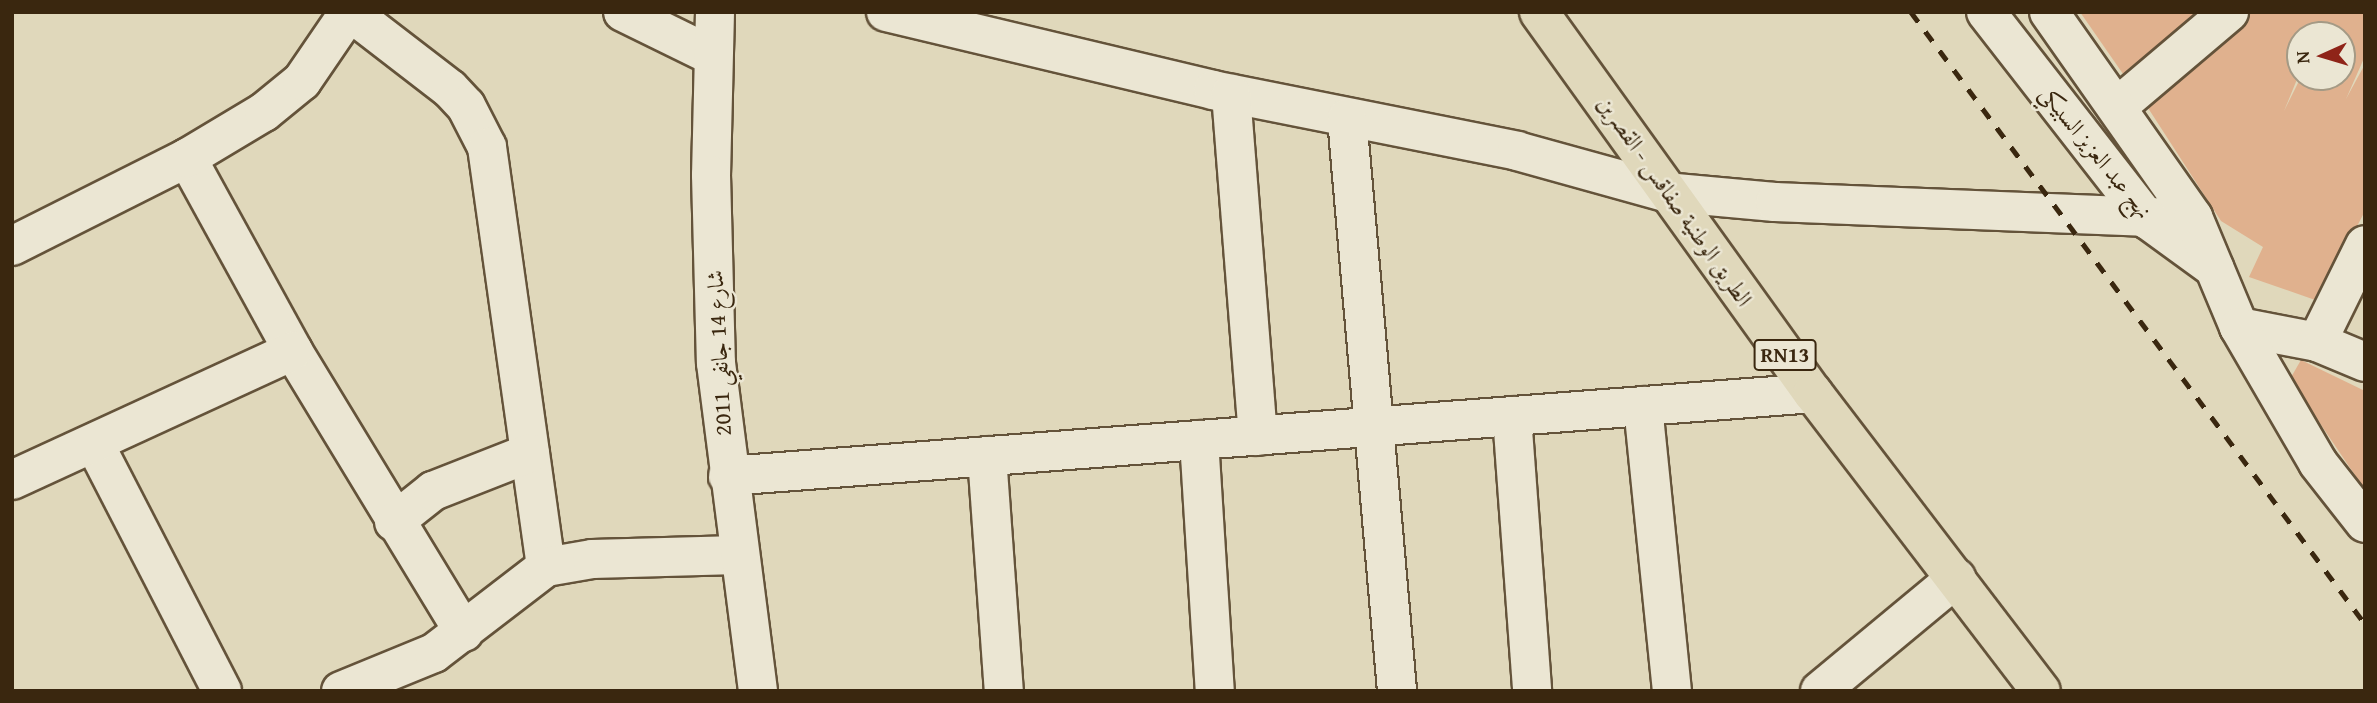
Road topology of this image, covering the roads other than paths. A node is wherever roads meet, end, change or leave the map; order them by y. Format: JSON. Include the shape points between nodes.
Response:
{"nodes":[{"id":1,"x":349,"y":12,"type":"edge"},
{"id":2,"x":623,"y":12,"type":"edge"},
{"id":3,"x":715,"y":12,"type":"edge"},
{"id":4,"x":886,"y":12,"type":"edge"},
{"id":5,"x":1539,"y":12,"type":"edge"},
{"id":6,"x":1986,"y":12,"type":"edge"},
{"id":7,"x":2049,"y":12,"type":"edge"},
{"id":8,"x":2229,"y":12,"type":"edge"},
{"id":9,"x":713,"y":56,"type":"junction"},
{"id":10,"x":1231,"y":94,"type":"junction"},
{"id":11,"x":2117,"y":107,"type":"junction"},
{"id":12,"x":1347,"y":117,"type":"junction"},
{"id":13,"x":187,"y":158,"type":"junction"},
{"id":14,"x":1665,"y":192,"type":"junction"},
{"id":15,"x":2193,"y":217,"type":"junction"},
{"id":16,"x":2148,"y":220,"type":"junction"},
{"id":17,"x":2365,"y":244,"type":"edge"},
{"id":18,"x":12,"y":246,"type":"edge"},
{"id":19,"x":2214,"y":268,"type":"junction"},
{"id":20,"x":2239,"y":327,"type":"junction"},
{"id":21,"x":2318,"y":342,"type":"junction"},
{"id":22,"x":293,"y":351,"type":"junction"},
{"id":23,"x":2365,"y":362,"type":"edge"},
{"id":24,"x":1813,"y":393,"type":"junction"},
{"id":25,"x":1643,"y":406,"type":"junction"},
{"id":26,"x":1512,"y":416,"type":"junction"},
{"id":27,"x":1373,"y":427,"type":"junction"},
{"id":28,"x":1258,"y":436,"type":"junction"},
{"id":29,"x":1199,"y":440,"type":"junction"},
{"id":30,"x":94,"y":443,"type":"junction"},
{"id":31,"x":530,"y":453,"type":"junction"},
{"id":32,"x":987,"y":456,"type":"junction"},
{"id":33,"x":728,"y":476,"type":"junction"},
{"id":34,"x":12,"y":480,"type":"edge"},
{"id":35,"x":394,"y":522,"type":"junction"},
{"id":36,"x":2365,"y":523,"type":"edge"},
{"id":37,"x":738,"y":555,"type":"junction"},
{"id":38,"x":546,"y":567,"type":"junction"},
{"id":39,"x":1956,"y":578,"type":"junction"},
{"id":40,"x":464,"y":632,"type":"junction"},
{"id":41,"x":222,"y":691,"type":"edge"},
{"id":42,"x":341,"y":691,"type":"edge"},
{"id":43,"x":758,"y":691,"type":"edge"},
{"id":44,"x":1004,"y":691,"type":"edge"},
{"id":45,"x":1215,"y":691,"type":"edge"},
{"id":46,"x":1397,"y":691,"type":"edge"},
{"id":47,"x":1532,"y":691,"type":"edge"},
{"id":48,"x":1672,"y":691,"type":"edge"},
{"id":49,"x":1820,"y":691,"type":"edge"},
{"id":50,"x":2041,"y":691,"type":"edge"}],
"edges":[{"from":1,"to":13,"type":"street","via":[[302,81],[264,112]]},
{"from":1,"to":31,"type":"street","via":[[450,89],[479,126],[491,168]]},
{"from":2,"to":9,"type":"street"},
{"from":3,"to":9,"type":"street","name":"شارع 14 جانفي 2011"},
{"from":4,"to":10,"type":"street"},
{"from":5,"to":14,"type":"main road","name":"الطريق الوطنية صفاقس - القصرين","number":"RN13"},
{"from":6,"to":16,"type":"street","name":"نهج عبد العزيز السبيكي"},
{"from":7,"to":11,"type":"street","name":"نهج عبد العزيز السبيكي"},
{"from":8,"to":11,"type":"street"},
{"from":9,"to":33,"type":"street","name":"شارع 14 جانفي 2011","via":[[716,363]]},
{"from":10,"to":12,"type":"street"},
{"from":10,"to":28,"type":"street"},
{"from":11,"to":15,"type":"street","name":"نهج عبد العزيز السبيكي"},
{"from":12,"to":14,"type":"street","via":[[1517,151]]},
{"from":12,"to":27,"type":"street"},
{"from":13,"to":18,"type":"street"},
{"from":13,"to":22,"type":"street"},
{"from":14,"to":16,"type":"street"},
{"from":14,"to":24,"type":"main road","name":"الطريق الوطنية صفاقس - القصرين","number":"RN13"},
{"from":15,"to":16,"type":"street"},
{"from":15,"to":19,"type":"street","name":"نهج عبد العزيز السبيكي"},
{"from":16,"to":19,"type":"street","name":"نهج عبد العزيز السبيكي"},
{"from":17,"to":21,"type":"street"},
{"from":19,"to":20,"type":"street"},
{"from":20,"to":21,"type":"street"},
{"from":20,"to":36,"type":"street","via":[[2318,463]]},
{"from":21,"to":23,"type":"street"},
{"from":22,"to":30,"type":"street"},
{"from":22,"to":35,"type":"street"},
{"from":24,"to":25,"type":"street"},
{"from":24,"to":39,"type":"main road","name":"الطريق الوطنية صفاقس - القصرين","number":"RN13"},
{"from":25,"to":26,"type":"street"},
{"from":25,"to":48,"type":"street"},
{"from":26,"to":27,"type":"street"},
{"from":26,"to":47,"type":"street"},
{"from":27,"to":28,"type":"street"},
{"from":27,"to":46,"type":"street"},
{"from":28,"to":29,"type":"street"},
{"from":29,"to":32,"type":"street"},
{"from":29,"to":45,"type":"street"},
{"from":30,"to":34,"type":"street"},
{"from":30,"to":41,"type":"street"},
{"from":31,"to":35,"type":"street","via":[[433,491]]},
{"from":31,"to":38,"type":"street"},
{"from":32,"to":33,"type":"street"},
{"from":32,"to":44,"type":"street"},
{"from":33,"to":37,"type":"street","name":"شارع 14 جانفي 2011"},
{"from":35,"to":40,"type":"street"},
{"from":37,"to":38,"type":"street","via":[[592,559]]},
{"from":37,"to":43,"type":"street","name":"شارع 14 جانفي 2011"},
{"from":38,"to":40,"type":"street"},
{"from":39,"to":49,"type":"street"},
{"from":39,"to":50,"type":"main road","name":"الطريق الوطنية صفاقس - القصرين","number":"RN13"},
{"from":40,"to":42,"type":"street","via":[[434,653]]}]}
